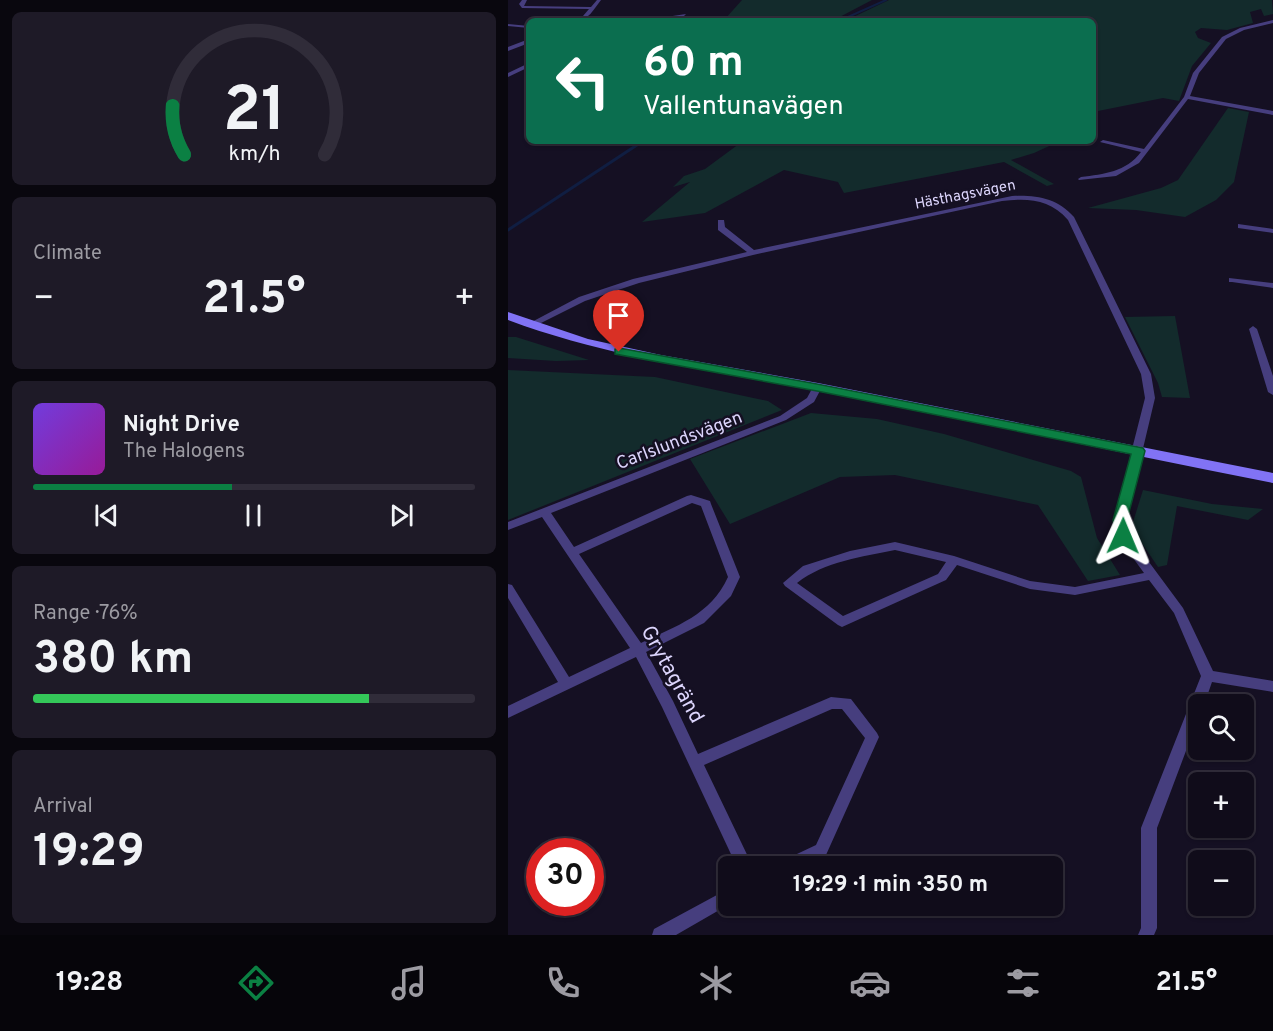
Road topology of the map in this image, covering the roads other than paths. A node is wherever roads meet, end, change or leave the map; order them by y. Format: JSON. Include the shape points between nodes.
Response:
{"nodes":[{"id":1,"x":525,"y":0,"type":"edge"},
{"id":2,"x":599,"y":0,"type":"edge"},
{"id":3,"x":592,"y":8,"type":"junction"},
{"id":4,"x":684,"y":15,"type":"dead end"},
{"id":5,"x":585,"y":18,"type":"edge"},
{"id":6,"x":671,"y":18,"type":"edge"},
{"id":7,"x":1273,"y":21,"type":"edge"},
{"id":8,"x":508,"y":25,"type":"edge"},
{"id":9,"x":526,"y":27,"type":"edge"},
{"id":10,"x":526,"y":42,"type":"edge"},
{"id":11,"x":508,"y":48,"type":"edge"},
{"id":12,"x":526,"y":66,"type":"edge"},
{"id":13,"x":508,"y":75,"type":"edge"},
{"id":14,"x":1187,"y":97,"type":"junction"},
{"id":15,"x":1273,"y":113,"type":"edge"},
{"id":16,"x":1103,"y":142,"type":"dead end"},
{"id":17,"x":1145,"y":151,"type":"junction"},
{"id":18,"x":1081,"y":178,"type":"dead end"},
{"id":19,"x":721,"y":222,"type":"dead end"},
{"id":20,"x":1240,"y":226,"type":"dead end"},
{"id":21,"x":1273,"y":231,"type":"edge"},
{"id":22,"x":753,"y":253,"type":"junction"},
{"id":23,"x":1232,"y":280,"type":"dead end"},
{"id":24,"x":1273,"y":286,"type":"edge"},
{"id":25,"x":508,"y":316,"type":"edge"},
{"id":26,"x":530,"y":325,"type":"junction"},
{"id":27,"x":1253,"y":328,"type":"dead end"},
{"id":28,"x":817,"y":387,"type":"junction"},
{"id":29,"x":1273,"y":392,"type":"edge"},
{"id":30,"x":1138,"y":451,"type":"junction"},
{"id":31,"x":1273,"y":478,"type":"edge"},
{"id":32,"x":544,"y":512,"type":"junction"},
{"id":33,"x":508,"y":526,"type":"edge"},
{"id":34,"x":572,"y":552,"type":"junction"},
{"id":35,"x":954,"y":560,"type":"junction"},
{"id":36,"x":1153,"y":575,"type":"junction"},
{"id":37,"x":508,"y":588,"type":"edge"},
{"id":38,"x":638,"y":649,"type":"junction"},
{"id":39,"x":1208,"y":676,"type":"junction"},
{"id":40,"x":566,"y":684,"type":"junction"},
{"id":41,"x":1273,"y":687,"type":"edge"},
{"id":42,"x":508,"y":712,"type":"edge"},
{"id":43,"x":695,"y":762,"type":"junction"},
{"id":44,"x":740,"y":856,"type":"edge"},
{"id":45,"x":809,"y":856,"type":"edge"},
{"id":46,"x":718,"y":903,"type":"edge"},
{"id":47,"x":660,"y":935,"type":"edge"},
{"id":48,"x":1146,"y":935,"type":"edge"}],
"edges":[{"from":1,"to":3,"type":"street","via":[[522,7]]},
{"from":2,"to":3,"type":"street"},
{"from":3,"to":5,"type":"street"},
{"from":4,"to":6,"type":"street"},
{"from":7,"to":14,"type":"street","via":[[1224,38],[1196,73]]},
{"from":8,"to":9,"type":"street"},
{"from":10,"to":11,"type":"street"},
{"from":12,"to":13,"type":"street"},
{"from":14,"to":15,"type":"street"},
{"from":14,"to":17,"type":"street"},
{"from":16,"to":17,"type":"street"},
{"from":17,"to":18,"type":"street","via":[[1137,162],[1114,175]]},
{"from":19,"to":22,"type":"street","via":[[721,228]]},
{"from":20,"to":21,"type":"street"},
{"from":22,"to":26,"type":"street","name":"Hästhagsvägen","via":[[582,299]]},
{"from":22,"to":30,"type":"street","name":"Hästhagsvägen","via":[[1002,199],[1034,196],[1054,203],[1071,219],[1146,374],[1150,398]]},
{"from":23,"to":24,"type":"street"},
{"from":25,"to":26,"type":"main road"},
{"from":26,"to":28,"type":"main road","via":[[619,352]]},
{"from":27,"to":29,"type":"street"},
{"from":28,"to":30,"type":"main road"},
{"from":28,"to":32,"type":"street","name":"Carlslundsvägen","via":[[811,400],[783,418]]},
{"from":30,"to":31,"type":"main road"},
{"from":30,"to":36,"type":"street","name":"Hästhagsvägen","via":[[1120,520],[1123,536]]},
{"from":32,"to":33,"type":"street","name":"Carlslundsvägen"},
{"from":32,"to":34,"type":"street","name":"Grytagränd"},
{"from":34,"to":38,"type":"street","name":"Grytagränd"},
{"from":34,"to":38,"type":"street","via":[[691,499],[706,504],[734,577],[727,593],[700,620]]},
{"from":35,"to":35,"type":"street","via":[[895,546],[807,568],[789,583],[842,622],[942,577]]},
{"from":35,"to":36,"type":"street","via":[[1030,585],[1075,591]]},
{"from":36,"to":39,"type":"street","name":"Hästhagsvägen","via":[[1179,611]]},
{"from":37,"to":40,"type":"street"},
{"from":38,"to":40,"type":"street"},
{"from":38,"to":43,"type":"street","name":"Grytagränd"},
{"from":39,"to":41,"type":"street"},
{"from":39,"to":48,"type":"street","via":[[1149,828]]},
{"from":40,"to":42,"type":"street"},
{"from":43,"to":44,"type":"street","name":"Grytagränd"},
{"from":43,"to":45,"type":"street","via":[[830,703],[846,704],[872,737],[821,850]]},
{"from":46,"to":47,"type":"street"}]}
